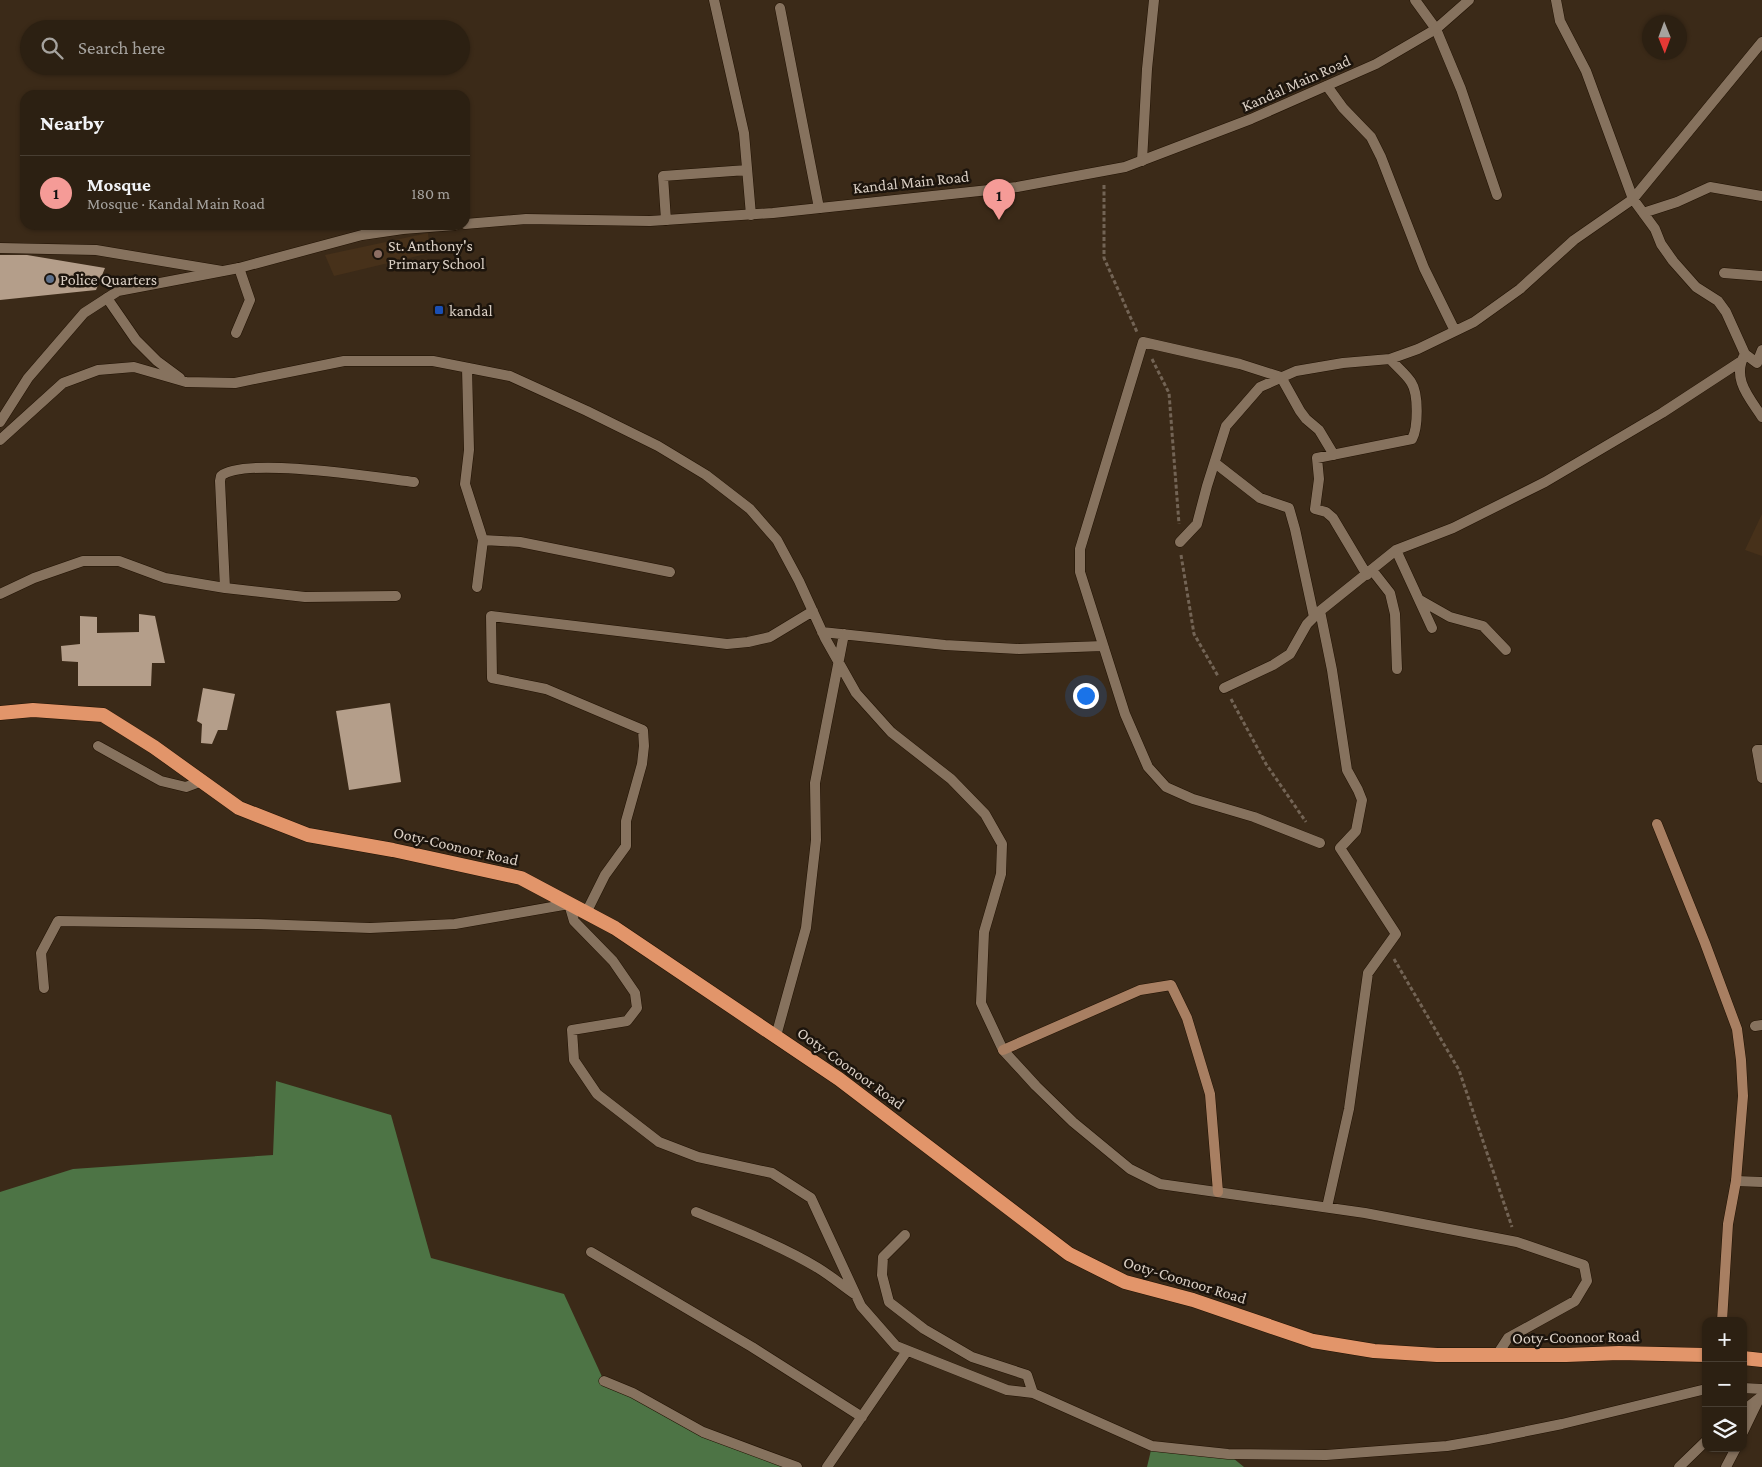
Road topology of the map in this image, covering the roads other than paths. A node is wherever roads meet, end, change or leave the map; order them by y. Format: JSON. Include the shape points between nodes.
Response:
{"nodes":[{"id":1,"x":714,"y":0,"type":"edge"},
{"id":2,"x":1154,"y":0,"type":"edge"},
{"id":3,"x":1415,"y":0,"type":"edge"},
{"id":4,"x":1469,"y":0,"type":"edge"},
{"id":5,"x":1556,"y":0,"type":"edge"},
{"id":6,"x":780,"y":8,"type":"dead end"},
{"id":7,"x":1436,"y":29,"type":"junction"},
{"id":8,"x":1762,"y":42,"type":"edge"},
{"id":9,"x":1327,"y":86,"type":"junction"},
{"id":10,"x":1142,"y":161,"type":"junction"},
{"id":11,"x":747,"y":170,"type":"junction"},
{"id":12,"x":1497,"y":195,"type":"dead end"},
{"id":13,"x":1762,"y":196,"type":"edge"},
{"id":14,"x":1633,"y":199,"type":"junction"},
{"id":15,"x":818,"y":208,"type":"junction"},
{"id":16,"x":1644,"y":213,"type":"junction"},
{"id":17,"x":751,"y":215,"type":"junction"},
{"id":18,"x":666,"y":220,"type":"junction"},
{"id":19,"x":470,"y":224,"type":"edge"},
{"id":20,"x":396,"y":230,"type":"edge"},
{"id":21,"x":0,"y":248,"type":"edge"},
{"id":22,"x":239,"y":268,"type":"junction"},
{"id":23,"x":226,"y":271,"type":"junction"},
{"id":24,"x":1724,"y":273,"type":"dead end"},
{"id":25,"x":1762,"y":276,"type":"edge"},
{"id":26,"x":106,"y":298,"type":"junction"},
{"id":27,"x":1455,"y":331,"type":"junction"},
{"id":28,"x":236,"y":333,"type":"dead end"},
{"id":29,"x":1762,"y":350,"type":"edge"},
{"id":30,"x":1743,"y":358,"type":"junction"},
{"id":31,"x":1390,"y":359,"type":"junction"},
{"id":32,"x":1760,"y":366,"type":"edge"},
{"id":33,"x":467,"y":368,"type":"junction"},
{"id":34,"x":1281,"y":377,"type":"junction"},
{"id":35,"x":186,"y":382,"type":"junction"},
{"id":36,"x":1762,"y":417,"type":"edge"},
{"id":37,"x":0,"y":422,"type":"edge"},
{"id":38,"x":0,"y":440,"type":"edge"},
{"id":39,"x":1334,"y":455,"type":"junction"},
{"id":40,"x":1215,"y":463,"type":"junction"},
{"id":41,"x":414,"y":482,"type":"dead end"},
{"id":42,"x":483,"y":540,"type":"junction"},
{"id":43,"x":1180,"y":542,"type":"road end"},
{"id":44,"x":1396,"y":550,"type":"junction"},
{"id":45,"x":670,"y":572,"type":"dead end"},
{"id":46,"x":1369,"y":573,"type":"junction"},
{"id":47,"x":477,"y":587,"type":"dead end"},
{"id":48,"x":225,"y":588,"type":"junction"},
{"id":49,"x":0,"y":594,"type":"edge"},
{"id":50,"x":396,"y":596,"type":"dead end"},
{"id":51,"x":1420,"y":600,"type":"junction"},
{"id":52,"x":813,"y":612,"type":"junction"},
{"id":53,"x":1317,"y":614,"type":"junction"},
{"id":54,"x":1432,"y":628,"type":"dead end"},
{"id":55,"x":822,"y":632,"type":"junction"},
{"id":56,"x":844,"y":634,"type":"junction"},
{"id":57,"x":1104,"y":646,"type":"junction"},
{"id":58,"x":1506,"y":650,"type":"dead end"},
{"id":59,"x":837,"y":661,"type":"junction"},
{"id":60,"x":1397,"y":669,"type":"dead end"},
{"id":61,"x":1224,"y":688,"type":"road end"},
{"id":62,"x":0,"y":713,"type":"edge"},
{"id":63,"x":98,"y":746,"type":"dead end"},
{"id":64,"x":1762,"y":750,"type":"edge"},
{"id":65,"x":1762,"y":778,"type":"edge"},
{"id":66,"x":202,"y":781,"type":"junction"},
{"id":67,"x":1657,"y":824,"type":"dead end"},
{"id":68,"x":1320,"y":843,"type":"road end"},
{"id":69,"x":569,"y":904,"type":"junction"},
{"id":70,"x":586,"y":913,"type":"junction"},
{"id":71,"x":44,"y":988,"type":"dead end"},
{"id":72,"x":776,"y":1036,"type":"junction"},
{"id":73,"x":1003,"y":1050,"type":"junction"},
{"id":74,"x":1736,"y":1180,"type":"junction"},
{"id":75,"x":1762,"y":1182,"type":"edge"},
{"id":76,"x":1218,"y":1192,"type":"junction"},
{"id":77,"x":1327,"y":1207,"type":"junction"},
{"id":78,"x":696,"y":1212,"type":"dead end"},
{"id":79,"x":905,"y":1234,"type":"dead end"},
{"id":80,"x":591,"y":1252,"type":"dead end"},
{"id":81,"x":856,"y":1295,"type":"junction"},
{"id":82,"x":1722,"y":1317,"type":"edge"},
{"id":83,"x":908,"y":1351,"type":"junction"},
{"id":84,"x":1497,"y":1355,"type":"junction"},
{"id":85,"x":1702,"y":1355,"type":"edge"},
{"id":86,"x":1747,"y":1358,"type":"edge"},
{"id":87,"x":1762,"y":1360,"type":"edge"},
{"id":88,"x":604,"y":1381,"type":"dead end"},
{"id":89,"x":1702,"y":1390,"type":"edge"},
{"id":90,"x":1747,"y":1390,"type":"edge"},
{"id":91,"x":1033,"y":1393,"type":"junction"},
{"id":92,"x":1761,"y":1395,"type":"edge"},
{"id":93,"x":1747,"y":1407,"type":"edge"},
{"id":94,"x":862,"y":1417,"type":"junction"},
{"id":95,"x":1747,"y":1424,"type":"edge"},
{"id":96,"x":1702,"y":1445,"type":"edge"},
{"id":97,"x":1734,"y":1452,"type":"edge"},
{"id":98,"x":797,"y":1467,"type":"edge"},
{"id":99,"x":827,"y":1467,"type":"edge"},
{"id":100,"x":1679,"y":1467,"type":"edge"},
{"id":101,"x":1726,"y":1467,"type":"edge"}],
"edges":[{"from":1,"to":11,"type":"street","via":[[744,133]]},
{"from":2,"to":10,"type":"street"},
{"from":3,"to":7,"type":"street"},
{"from":4,"to":7,"type":"street","name":"Kandal Main Road"},
{"from":5,"to":14,"type":"street","via":[[1560,20],[1586,71]]},
{"from":6,"to":15,"type":"street"},
{"from":7,"to":9,"type":"street","name":"Kandal Main Road","via":[[1376,64]]},
{"from":7,"to":12,"type":"street","via":[[1461,89]]},
{"from":8,"to":14,"type":"street"},
{"from":9,"to":10,"type":"street","name":"Kandal Main Road"},
{"from":9,"to":27,"type":"street","via":[[1371,137],[1424,268]]},
{"from":10,"to":15,"type":"street","name":"Kandal Main Road","via":[[1125,167],[1017,186]]},
{"from":11,"to":17,"type":"street"},
{"from":11,"to":18,"type":"street","via":[[663,176]]},
{"from":13,"to":16,"type":"street","via":[[1710,187]]},
{"from":14,"to":16,"type":"street"},
{"from":14,"to":27,"type":"street","via":[[1574,240],[1520,289],[1474,322]]},
{"from":15,"to":17,"type":"street","name":"Kandal Main Road"},
{"from":16,"to":30,"type":"street","via":[[1673,261],[1696,287],[1718,301],[1726,312]]},
{"from":17,"to":18,"type":"street","name":"Kandal Main Road"},
{"from":18,"to":19,"type":"street","name":"Kandal Main Road","via":[[526,219]]},
{"from":20,"to":22,"type":"street","via":[[362,235]]},
{"from":21,"to":23,"type":"street","via":[[96,250]]},
{"from":22,"to":23,"type":"street"},
{"from":22,"to":28,"type":"street","via":[[250,300]]},
{"from":23,"to":26,"type":"street","via":[[118,291]]},
{"from":24,"to":25,"type":"street"},
{"from":26,"to":35,"type":"street","via":[[136,340],[157,361]]},
{"from":26,"to":37,"type":"street","via":[[84,313],[34,370]]},
{"from":27,"to":31,"type":"street"},
{"from":29,"to":32,"type":"street"},
{"from":30,"to":32,"type":"street"},
{"from":30,"to":36,"type":"street","via":[[1739,377]]},
{"from":30,"to":44,"type":"street","via":[[1662,413],[1545,482],[1453,528]]},
{"from":31,"to":34,"type":"street","via":[[1343,363],[1296,371]]},
{"from":31,"to":39,"type":"street","via":[[1416,392],[1416,432],[1412,439]]},
{"from":33,"to":35,"type":"street","via":[[432,361],[344,362],[235,383]]},
{"from":33,"to":42,"type":"street","via":[[469,450],[465,484]]},
{"from":33,"to":52,"type":"street","via":[[510,376],[658,446],[706,475],[750,508],[777,540]]},
{"from":34,"to":39,"type":"street","via":[[1306,420],[1319,430]]},
{"from":34,"to":40,"type":"street","via":[[1260,387],[1226,426]]},
{"from":34,"to":57,"type":"street","via":[[1240,364],[1143,342],[1080,549],[1080,572]]},
{"from":35,"to":38,"type":"street","via":[[134,367],[98,370],[63,383]]},
{"from":39,"to":46,"type":"street","via":[[1318,458],[1315,509],[1333,518]]},
{"from":40,"to":43,"type":"street","via":[[1197,524]]},
{"from":40,"to":53,"type":"street","via":[[1260,498],[1289,508]]},
{"from":41,"to":48,"type":"street","via":[[330,470],[245,468],[226,472],[220,481]]},
{"from":42,"to":45,"type":"street","via":[[520,542]]},
{"from":42,"to":47,"type":"street"},
{"from":44,"to":46,"type":"street"},
{"from":44,"to":51,"type":"street"},
{"from":46,"to":53,"type":"street"},
{"from":46,"to":60,"type":"street","via":[[1390,593],[1395,614]]},
{"from":48,"to":49,"type":"street","via":[[165,578],[119,560],[83,561]]},
{"from":48,"to":50,"type":"street","via":[[305,597]]},
{"from":51,"to":54,"type":"street"},
{"from":51,"to":58,"type":"street","via":[[1450,617],[1483,626]]},
{"from":52,"to":55,"type":"street"},
{"from":52,"to":70,"type":"street","via":[[770,637],[727,644],[491,616],[492,678],[546,689],[643,730],[642,764],[626,821],[626,846],[605,875]]},
{"from":53,"to":61,"type":"street","via":[[1307,624],[1290,654]]},
{"from":53,"to":77,"type":"street","via":[[1332,670],[1347,770],[1362,800],[1356,831],[1340,848],[1396,934],[1368,973],[1349,1110]]},
{"from":55,"to":56,"type":"street"},
{"from":55,"to":59,"type":"street"},
{"from":56,"to":57,"type":"street","via":[[1019,649]]},
{"from":56,"to":59,"type":"street"},
{"from":57,"to":68,"type":"street","via":[[1125,714],[1148,767],[1166,787]]},
{"from":59,"to":72,"type":"street","via":[[815,783],[816,840],[806,928]]},
{"from":59,"to":73,"type":"street","via":[[856,693],[891,732],[951,779],[985,814],[1002,844],[1001,874],[984,932],[981,1003]]},
{"from":62,"to":66,"type":"highway","name":"Ooty-Coonoor Road","via":[[33,710],[103,715]]},
{"from":63,"to":66,"type":"street","via":[[161,781],[186,786]]},
{"from":64,"to":65,"type":"street","via":[[1757,750]]},
{"from":66,"to":69,"type":"highway","name":"Ooty-Coonoor Road","via":[[239,808],[308,835],[521,878]]},
{"from":67,"to":74,"type":"main road","via":[[1737,1029],[1743,1096]]},
{"from":69,"to":70,"type":"highway","name":"Ooty-Coonoor Road"},
{"from":69,"to":71,"type":"street","via":[[455,924],[370,928],[58,922],[41,953]]},
{"from":69,"to":81,"type":"street","via":[[574,921],[613,961],[635,993],[637,1008],[627,1021],[572,1030],[574,1060],[597,1094],[659,1142],[698,1157],[772,1173],[811,1198]]},
{"from":70,"to":72,"type":"highway","name":"Ooty-Coonoor Road","via":[[615,928]]},
{"from":72,"to":84,"type":"highway","name":"Ooty-Coonoor Road","via":[[839,1078],[1070,1254],[1125,1282],[1193,1300],[1313,1340],[1374,1351]]},
{"from":73,"to":76,"type":"street","via":[[1072,1122],[1130,1169],[1160,1184]]},
{"from":73,"to":76,"type":"main road","via":[[1140,990],[1171,985],[1187,1018],[1210,1094]]},
{"from":74,"to":75,"type":"street"},
{"from":74,"to":82,"type":"main road","via":[[1728,1224]]},
{"from":76,"to":77,"type":"street"},
{"from":77,"to":84,"type":"street","via":[[1516,1242],[1584,1265],[1587,1280],[1575,1301],[1508,1338]]},
{"from":78,"to":81,"type":"street","via":[[819,1268]]},
{"from":79,"to":91,"type":"street","via":[[883,1257],[882,1275],[889,1302],[924,1329],[972,1357],[1027,1375]]},
{"from":80,"to":94,"type":"street","via":[[752,1347]]},
{"from":81,"to":83,"type":"street","via":[[896,1346]]},
{"from":83,"to":91,"type":"street","via":[[1007,1390]]},
{"from":83,"to":94,"type":"street"},
{"from":84,"to":85,"type":"highway","name":"Ooty-Coonoor Road"},
{"from":86,"to":87,"type":"highway"},
{"from":88,"to":98,"type":"street","via":[[633,1393],[703,1432]]},
{"from":89,"to":91,"type":"street","via":[[1488,1439],[1447,1446],[1326,1455],[1228,1454],[1152,1446]]},
{"from":90,"to":92,"type":"street"},
{"from":92,"to":93,"type":"street"},
{"from":92,"to":95,"type":"street"},
{"from":94,"to":99,"type":"street"},
{"from":96,"to":100,"type":"street"},
{"from":97,"to":101,"type":"street"}]}
